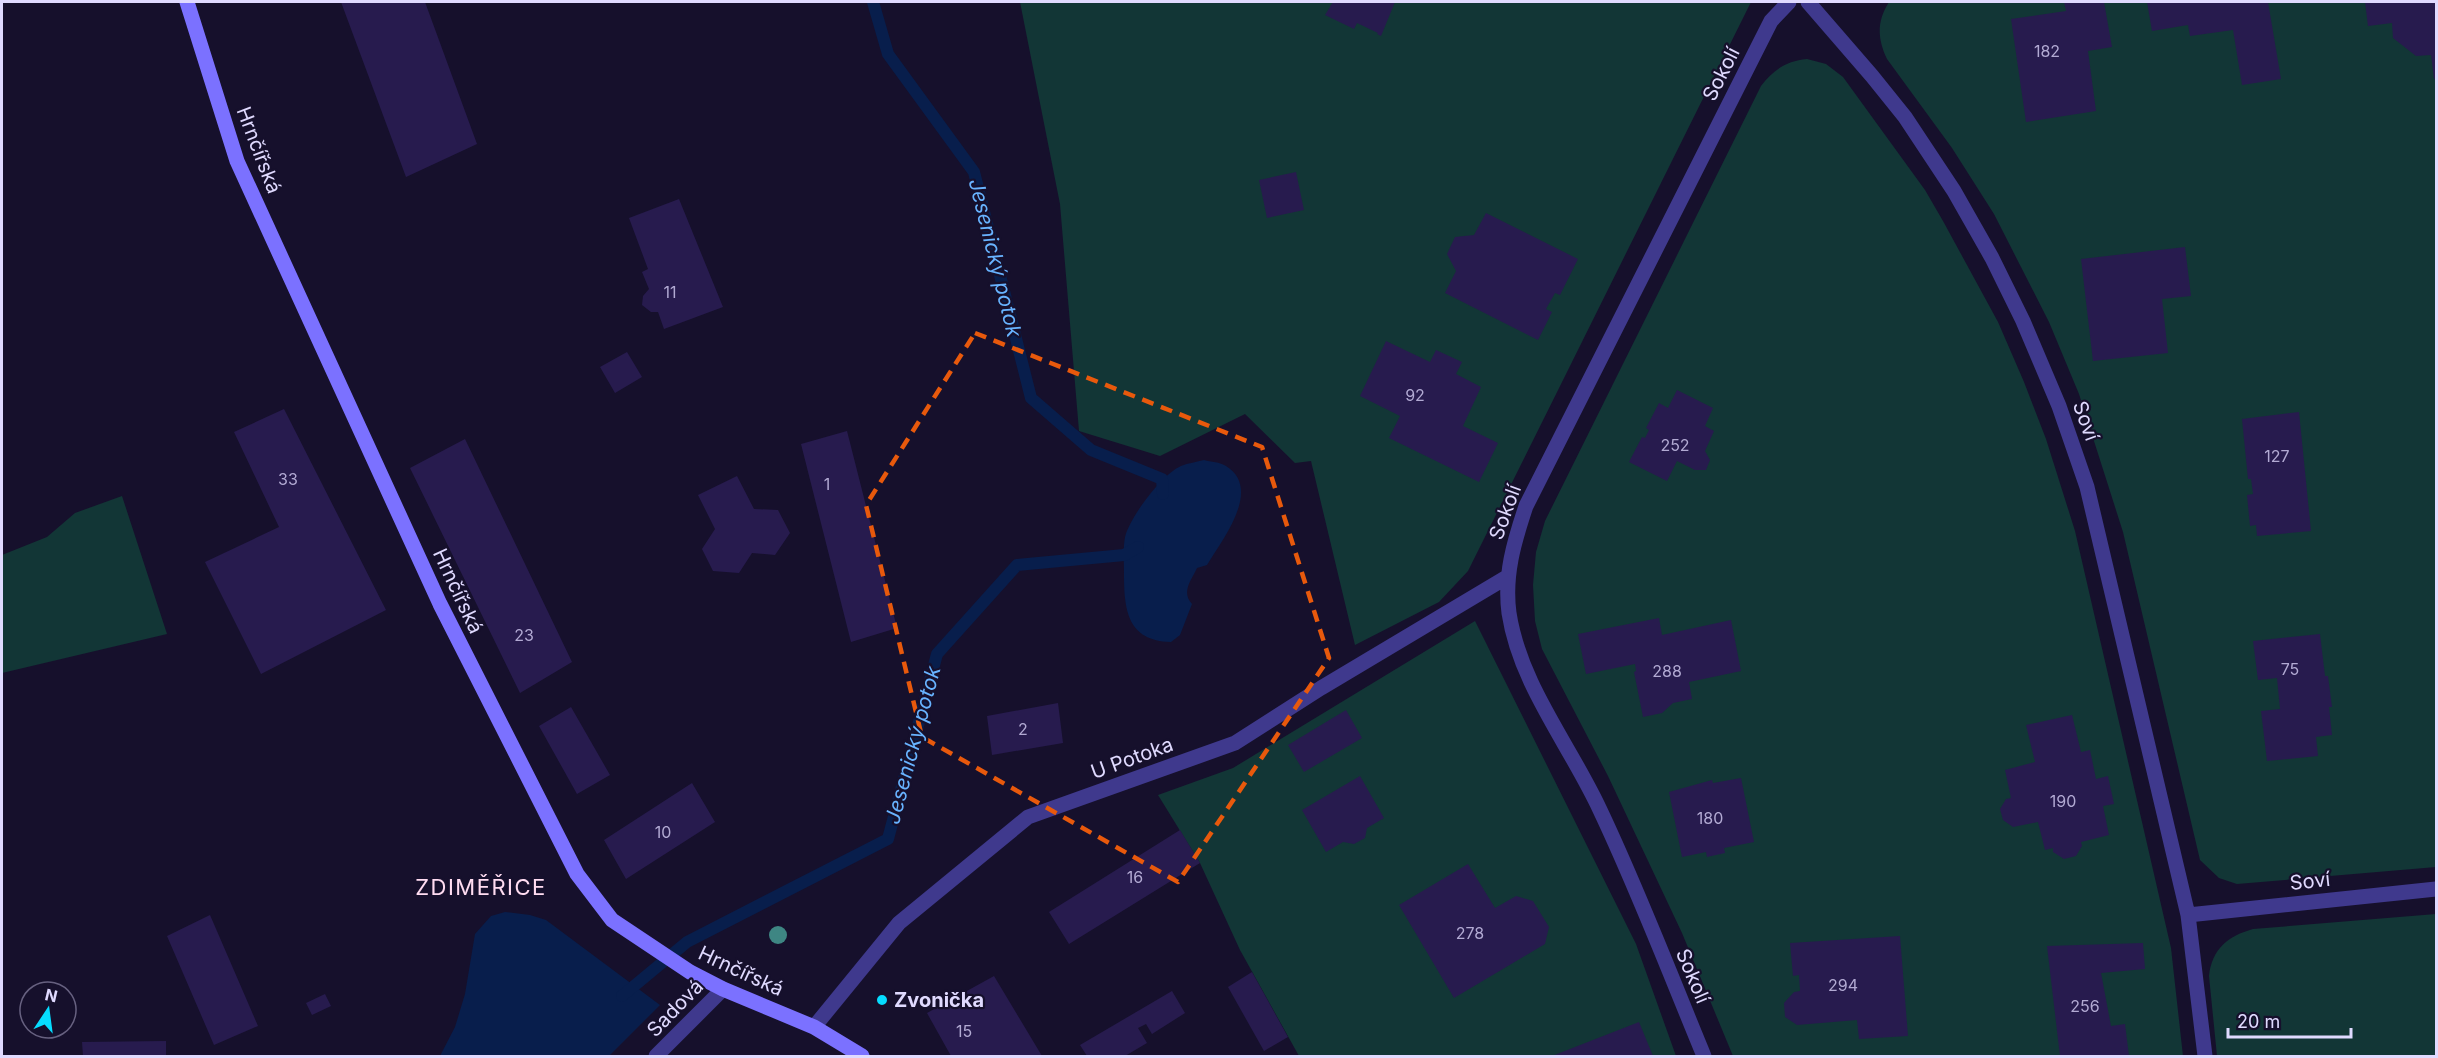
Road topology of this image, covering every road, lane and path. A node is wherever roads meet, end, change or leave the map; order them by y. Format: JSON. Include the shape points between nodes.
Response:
{"nodes":[{"id":1,"x":187,"y":2,"type":"edge"},
{"id":2,"x":1789,"y":2,"type":"edge"},
{"id":3,"x":1808,"y":2,"type":"edge"},
{"id":4,"x":1507,"y":577,"type":"junction"},
{"id":5,"x":2436,"y":889,"type":"edge"},
{"id":6,"x":2188,"y":915,"type":"junction"},
{"id":7,"x":723,"y":989,"type":"junction"},
{"id":8,"x":814,"y":1027,"type":"junction"},
{"id":9,"x":656,"y":1056,"type":"edge"},
{"id":10,"x":862,"y":1056,"type":"edge"},
{"id":11,"x":1704,"y":1056,"type":"edge"},
{"id":12,"x":2205,"y":1056,"type":"edge"}],
"edges":[{"from":1,"to":7,"type":"street","name":"Hrnčířská","via":[[237,161],[440,604],[577,874],[612,920]]},
{"from":2,"to":4,"type":"street","name":"Sokolí","via":[[1772,21],[1526,507]]},
{"from":3,"to":6,"type":"street","name":"Soví","via":[[1905,117],[1954,191],[2002,279],[2060,406],[2087,487]]},
{"from":4,"to":8,"type":"street","name":"U Potoka","via":[[1235,743],[1028,817],[899,923]]},
{"from":4,"to":11,"type":"street","name":"Sokolí","via":[[1514,638],[1526,672],[1600,809]]},
{"from":5,"to":6,"type":"street","name":"Soví"},
{"from":6,"to":12,"type":"street","name":"Soví"},
{"from":7,"to":8,"type":"street","name":"Hrnčířská"},
{"from":7,"to":9,"type":"street","name":"Sadová"},
{"from":8,"to":10,"type":"street","name":"Hrnčířská"}]}
